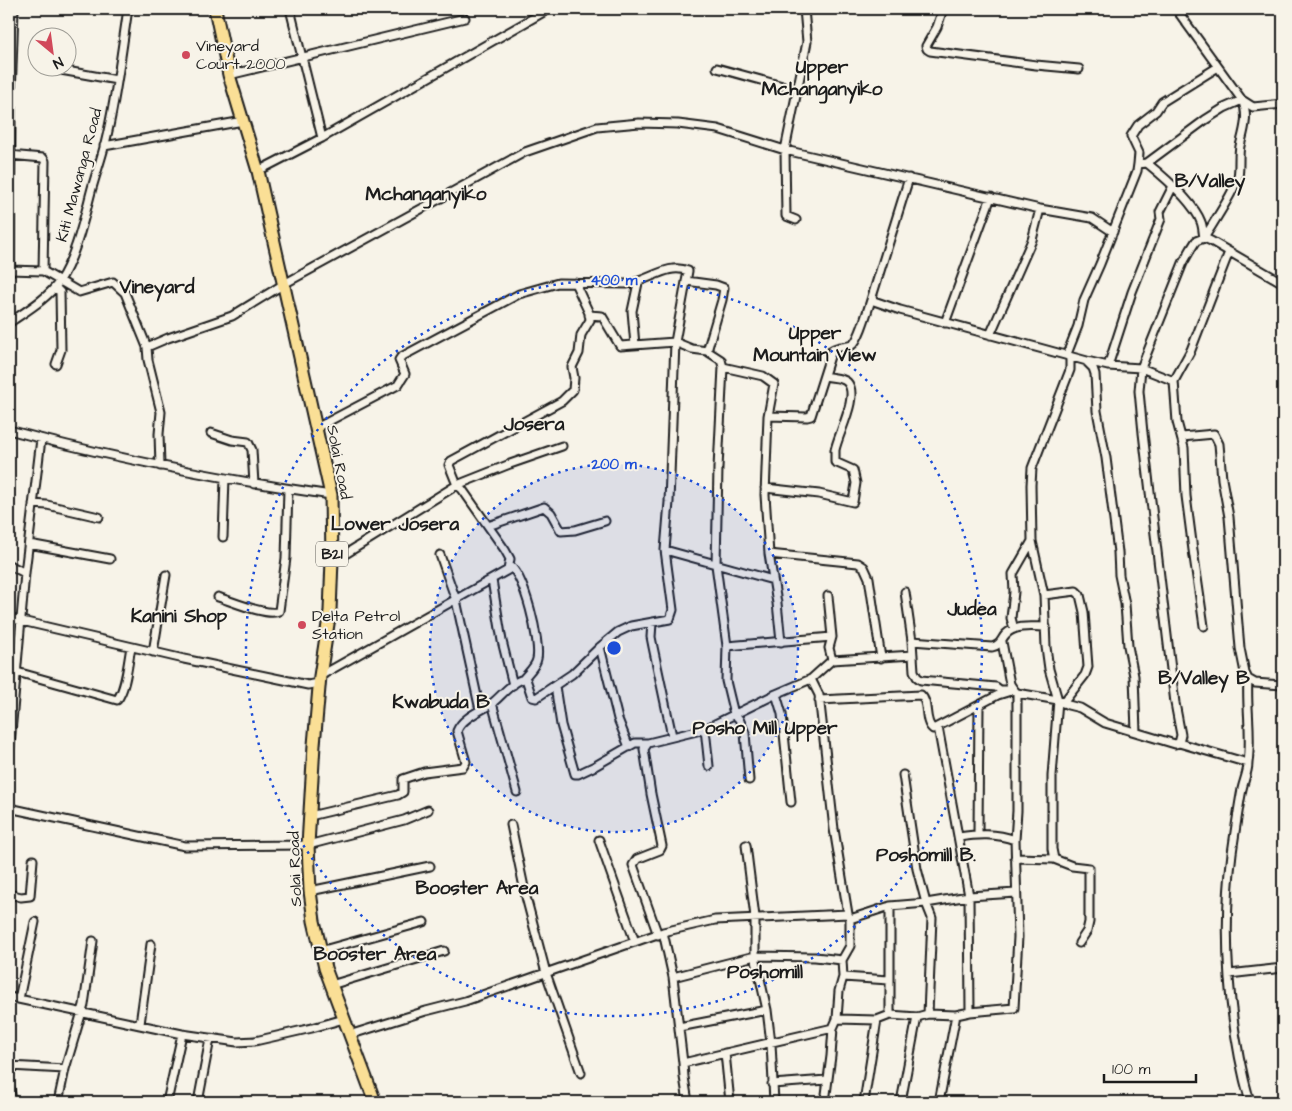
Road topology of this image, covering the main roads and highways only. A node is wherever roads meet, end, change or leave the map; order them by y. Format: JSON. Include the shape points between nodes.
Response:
{"nodes":[{"id":1,"x":215,"y":9,"type":"edge"},
{"id":2,"x":375,"y":1102,"type":"edge"}],
"edges":[{"from":1,"to":2,"type":"highway","name":"Solai Road","number":"B21","via":[[229,75],[258,172],[331,495],[330,611],[320,680],[310,816],[310,891],[320,951]]}]}
